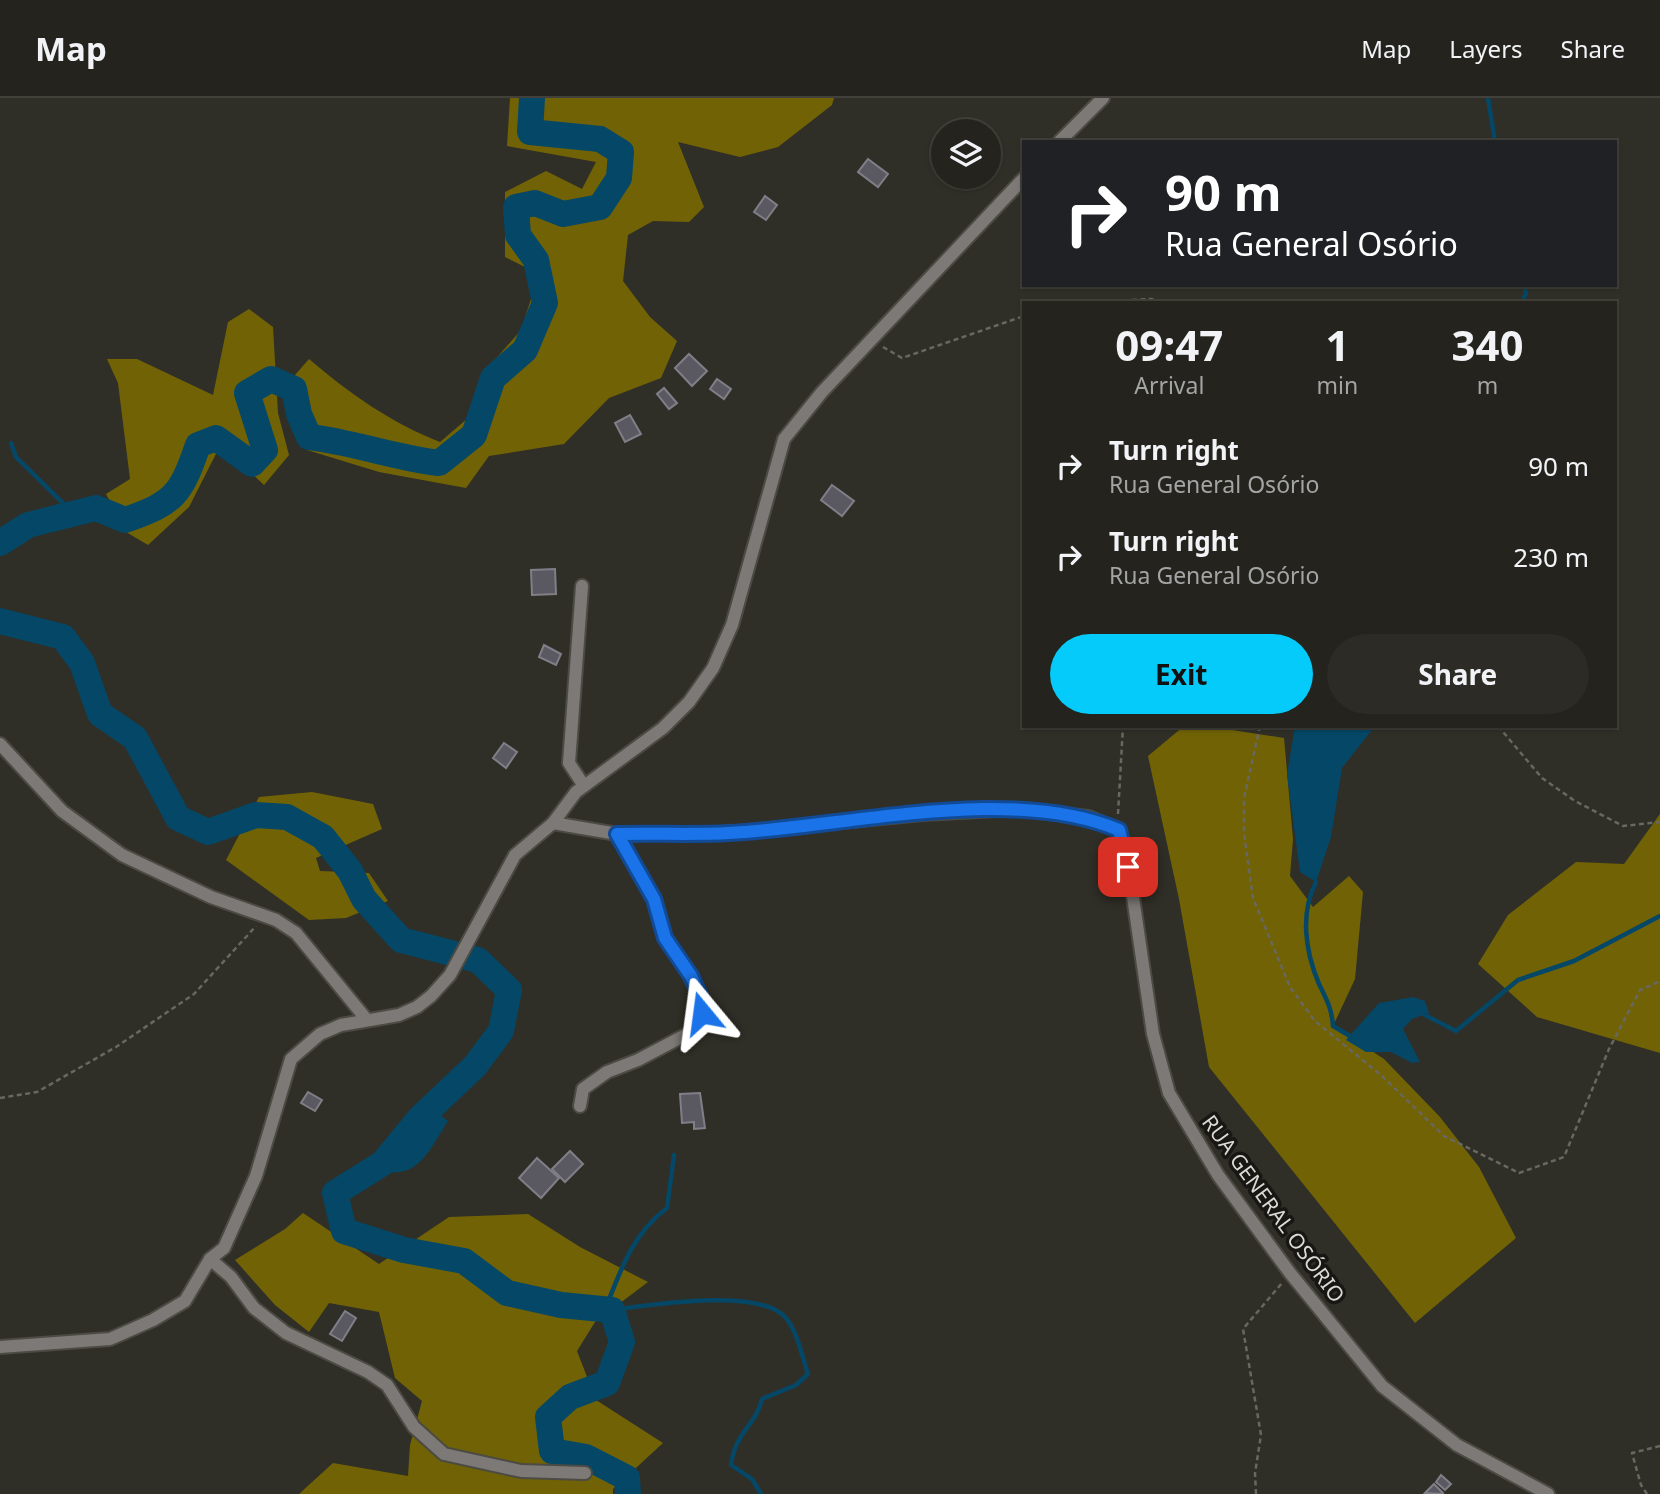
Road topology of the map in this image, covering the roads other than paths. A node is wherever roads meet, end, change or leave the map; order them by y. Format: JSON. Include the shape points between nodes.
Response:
{"nodes":[{"id":1,"x":1103,"y":98,"type":"edge"},
{"id":2,"x":1061,"y":140,"type":"edge"},
{"id":3,"x":1022,"y":180,"type":"edge"},
{"id":4,"x":582,"y":586,"type":"dead end"},
{"id":5,"x":0,"y":744,"type":"edge"},
{"id":6,"x":584,"y":786,"type":"junction"},
{"id":7,"x":553,"y":823,"type":"junction"},
{"id":8,"x":617,"y":834,"type":"junction"},
{"id":9,"x":367,"y":1020,"type":"junction"},
{"id":10,"x":580,"y":1106,"type":"dead end"},
{"id":11,"x":210,"y":1259,"type":"junction"},
{"id":12,"x":0,"y":1347,"type":"edge"},
{"id":13,"x":585,"y":1473,"type":"dead end"},
{"id":14,"x":1548,"y":1494,"type":"edge"}],
"edges":[{"from":1,"to":2,"type":"street"},
{"from":3,"to":6,"type":"street","via":[[784,439],[732,625],[713,668],[663,728]]},
{"from":4,"to":6,"type":"street","via":[[569,764]]},
{"from":5,"to":9,"type":"street","via":[[62,811],[94,836],[162,876],[266,916],[296,933]]},
{"from":6,"to":7,"type":"street"},
{"from":7,"to":8,"type":"street"},
{"from":7,"to":9,"type":"street","via":[[515,855],[450,975],[417,1007]]},
{"from":8,"to":10,"type":"street","via":[[654,899],[665,938],[691,976],[702,1000],[702,1013],[691,1031],[607,1072],[583,1089]]},
{"from":8,"to":14,"type":"street","name":"RUA GENERAL OSÓRIO","via":[[728,833],[1017,809],[1088,817],[1119,830],[1153,1034],[1169,1093],[1219,1175],[1290,1273],[1382,1386],[1457,1445]]},
{"from":9,"to":11,"type":"street","via":[[320,1034],[291,1059],[256,1176],[224,1248]]},
{"from":11,"to":12,"type":"street","via":[[186,1301],[110,1339]]},
{"from":11,"to":13,"type":"street","via":[[231,1277],[254,1308],[286,1333],[387,1385],[414,1427],[444,1454],[521,1471]]}]}
